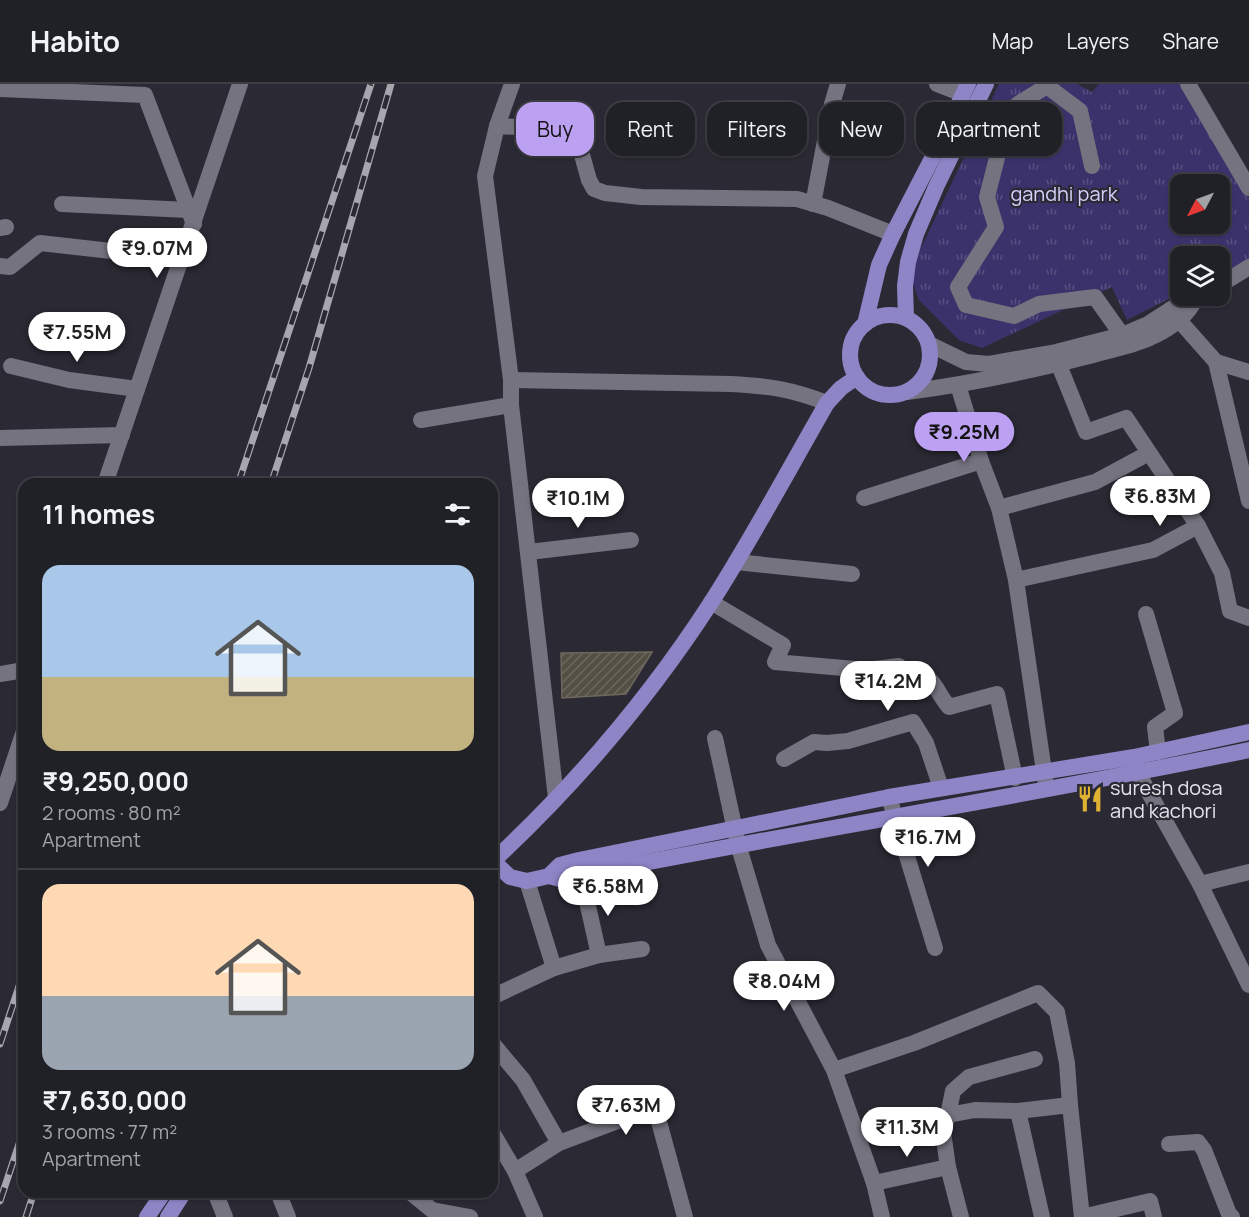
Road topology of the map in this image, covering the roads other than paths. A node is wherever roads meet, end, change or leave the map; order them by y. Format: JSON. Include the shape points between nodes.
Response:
{"nodes":[{"id":1,"x":240,"y":84,"type":"edge"},
{"id":2,"x":512,"y":84,"type":"edge"},
{"id":3,"x":838,"y":84,"type":"edge"},
{"id":4,"x":937,"y":84,"type":"edge"},
{"id":5,"x":986,"y":84,"type":"edge"},
{"id":6,"x":1188,"y":84,"type":"edge"},
{"id":7,"x":83,"y":88,"type":"edge"},
{"id":8,"x":0,"y":89,"type":"edge"},
{"id":9,"x":143,"y":89,"type":"edge"},
{"id":10,"x":966,"y":89,"type":"edge"},
{"id":11,"x":497,"y":126,"type":"junction"},
{"id":12,"x":1092,"y":166,"type":"dead end"},
{"id":13,"x":1249,"y":188,"type":"edge"},
{"id":14,"x":62,"y":204,"type":"dead end"},
{"id":15,"x":813,"y":204,"type":"junction"},
{"id":16,"x":191,"y":217,"type":"junction"},
{"id":17,"x":893,"y":234,"type":"junction"},
{"id":18,"x":182,"y":259,"type":"junction"},
{"id":19,"x":0,"y":266,"type":"edge"},
{"id":20,"x":1249,"y":267,"type":"edge"},
{"id":21,"x":1230,"y":279,"type":"edge"},
{"id":22,"x":1182,"y":306,"type":"edge"},
{"id":23,"x":1175,"y":315,"type":"junction"},
{"id":24,"x":906,"y":318,"type":"junction"},
{"id":25,"x":865,"y":324,"type":"junction"},
{"id":26,"x":1122,"y":335,"type":"junction"},
{"id":27,"x":929,"y":345,"type":"junction"},
{"id":28,"x":1216,"y":362,"type":"junction"},
{"id":29,"x":1059,"y":365,"type":"junction"},
{"id":30,"x":11,"y":366,"type":"dead end"},
{"id":31,"x":1249,"y":372,"type":"edge"},
{"id":32,"x":857,"y":377,"type":"junction"},
{"id":33,"x":512,"y":380,"type":"junction"},
{"id":34,"x":958,"y":385,"type":"junction"},
{"id":35,"x":137,"y":389,"type":"junction"},
{"id":36,"x":907,"y":392,"type":"junction"},
{"id":37,"x":827,"y":403,"type":"junction"},
{"id":38,"x":511,"y":405,"type":"junction"},
{"id":39,"x":421,"y":420,"type":"dead end"},
{"id":40,"x":122,"y":435,"type":"junction"},
{"id":41,"x":0,"y":438,"type":"edge"},
{"id":42,"x":1149,"y":453,"type":"junction"},
{"id":43,"x":981,"y":461,"type":"junction"},
{"id":44,"x":107,"y":478,"type":"edge"},
{"id":45,"x":864,"y":498,"type":"dead end"},
{"id":46,"x":1249,"y":501,"type":"edge"},
{"id":47,"x":999,"y":508,"type":"junction"},
{"id":48,"x":1198,"y":526,"type":"junction"},
{"id":49,"x":631,"y":540,"type":"dead end"},
{"id":50,"x":529,"y":552,"type":"junction"},
{"id":51,"x":736,"y":562,"type":"junction"},
{"id":52,"x":852,"y":574,"type":"dead end"},
{"id":53,"x":1016,"y":580,"type":"junction"},
{"id":54,"x":711,"y":602,"type":"junction"},
{"id":55,"x":1146,"y":614,"type":"dead end"},
{"id":56,"x":1249,"y":618,"type":"edge"},
{"id":57,"x":18,"y":671,"type":"edge"},
{"id":58,"x":0,"y":674,"type":"edge"},
{"id":59,"x":1249,"y":732,"type":"edge"},
{"id":60,"x":715,"y":738,"type":"dead end"},
{"id":61,"x":1249,"y":750,"type":"edge"},
{"id":62,"x":1158,"y":752,"type":"junction"},
{"id":63,"x":784,"y":759,"type":"dead end"},
{"id":64,"x":1136,"y":765,"type":"junction"},
{"id":65,"x":18,"y":770,"type":"edge"},
{"id":66,"x":1015,"y":778,"type":"junction"},
{"id":67,"x":1045,"y":780,"type":"junction"},
{"id":68,"x":941,"y":788,"type":"junction"},
{"id":69,"x":890,"y":797,"type":"junction"},
{"id":70,"x":556,"y":798,"type":"junction"},
{"id":71,"x":0,"y":804,"type":"edge"},
{"id":72,"x":894,"y":816,"type":"junction"},
{"id":73,"x":736,"y":836,"type":"junction"},
{"id":74,"x":498,"y":855,"type":"edge"},
{"id":75,"x":629,"y":858,"type":"junction"},
{"id":76,"x":498,"y":866,"type":"edge"},
{"id":77,"x":1249,"y":872,"type":"edge"},
{"id":78,"x":581,"y":875,"type":"junction"},
{"id":79,"x":549,"y":876,"type":"junction"},
{"id":80,"x":527,"y":881,"type":"junction"},
{"id":81,"x":1200,"y":884,"type":"junction"},
{"id":82,"x":935,"y":948,"type":"dead end"},
{"id":83,"x":642,"y":949,"type":"dead end"},
{"id":84,"x":599,"y":955,"type":"junction"},
{"id":85,"x":554,"y":968,"type":"junction"},
{"id":86,"x":1249,"y":985,"type":"edge"},
{"id":87,"x":498,"y":994,"type":"edge"},
{"id":88,"x":498,"y":1050,"type":"edge"},
{"id":89,"x":1035,"y":1059,"type":"dead end"},
{"id":90,"x":834,"y":1070,"type":"junction"},
{"id":91,"x":1071,"y":1106,"type":"junction"},
{"id":92,"x":1018,"y":1111,"type":"junction"},
{"id":93,"x":948,"y":1115,"type":"junction"},
{"id":94,"x":498,"y":1142,"type":"edge"},
{"id":95,"x":559,"y":1143,"type":"junction"},
{"id":96,"x":1169,"y":1144,"type":"dead end"},
{"id":97,"x":948,"y":1167,"type":"junction"},
{"id":98,"x":515,"y":1171,"type":"junction"},
{"id":99,"x":874,"y":1183,"type":"junction"},
{"id":100,"x":160,"y":1198,"type":"edge"},
{"id":101,"x":180,"y":1198,"type":"edge"},
{"id":102,"x":217,"y":1198,"type":"edge"},
{"id":103,"x":280,"y":1198,"type":"edge"},
{"id":104,"x":417,"y":1198,"type":"edge"},
{"id":105,"x":147,"y":1217,"type":"edge"},
{"id":106,"x":168,"y":1217,"type":"edge"},
{"id":107,"x":225,"y":1217,"type":"edge"},
{"id":108,"x":288,"y":1217,"type":"edge"},
{"id":109,"x":470,"y":1217,"type":"edge"},
{"id":110,"x":535,"y":1217,"type":"edge"},
{"id":111,"x":685,"y":1217,"type":"edge"},
{"id":112,"x":882,"y":1217,"type":"edge"},
{"id":113,"x":960,"y":1217,"type":"edge"},
{"id":114,"x":1042,"y":1217,"type":"edge"},
{"id":115,"x":1082,"y":1217,"type":"edge"},
{"id":116,"x":1154,"y":1217,"type":"edge"},
{"id":117,"x":1232,"y":1217,"type":"edge"}],
"edges":[{"from":1,"to":16,"type":"street"},
{"from":2,"to":11,"type":"street"},
{"from":3,"to":15,"type":"street"},
{"from":4,"to":10,"type":"street"},
{"from":5,"to":24,"type":"main road","via":[[916,234],[906,278]]},
{"from":6,"to":13,"type":"street"},
{"from":7,"to":8,"type":"street"},
{"from":7,"to":9,"type":"street"},
{"from":9,"to":16,"type":"street"},
{"from":10,"to":17,"type":"main road"},
{"from":11,"to":15,"type":"street","via":[[571,130],[577,137],[589,180],[594,189],[605,193],[797,200]]},
{"from":11,"to":33,"type":"street","via":[[485,176]]},
{"from":12,"to":26,"type":"street","via":[[1080,111],[1047,86],[1018,104],[999,146],[987,197],[996,226],[958,287],[966,305],[1014,316],[1039,304],[1095,297]]},
{"from":14,"to":16,"type":"street"},
{"from":15,"to":17,"type":"street"},
{"from":16,"to":18,"type":"street"},
{"from":17,"to":25,"type":"main road","via":[[879,265]]},
{"from":18,"to":19,"type":"street","via":[[40,243],[10,267]]},
{"from":18,"to":35,"type":"street"},
{"from":20,"to":21,"type":"street"},
{"from":22,"to":23,"type":"street"},
{"from":23,"to":26,"type":"street"},
{"from":23,"to":28,"type":"street"},
{"from":23,"to":29,"type":"street","via":[[1154,336]]},
{"from":24,"to":25,"type":"main road","via":[[885,316]]},
{"from":24,"to":27,"type":"main road","via":[[924,334]]},
{"from":25,"to":32,"type":"main road","via":[[850,350]]},
{"from":26,"to":27,"type":"street","via":[[989,364],[966,362]]},
{"from":27,"to":36,"type":"main road","via":[[929,367],[917,386]]},
{"from":28,"to":31,"type":"street"},
{"from":28,"to":46,"type":"street"},
{"from":29,"to":34,"type":"street"},
{"from":29,"to":42,"type":"street","via":[[1086,432],[1126,418]]},
{"from":30,"to":35,"type":"street","via":[[69,380]]},
{"from":32,"to":36,"type":"main road","via":[[874,392]]},
{"from":32,"to":37,"type":"main road"},
{"from":33,"to":37,"type":"street","via":[[754,385],[786,389]]},
{"from":33,"to":38,"type":"street"},
{"from":34,"to":36,"type":"street"},
{"from":34,"to":43,"type":"street"},
{"from":35,"to":40,"type":"street"},
{"from":37,"to":51,"type":"main road"},
{"from":38,"to":39,"type":"street"},
{"from":38,"to":50,"type":"street"},
{"from":40,"to":41,"type":"street"},
{"from":40,"to":44,"type":"street"},
{"from":42,"to":47,"type":"street","via":[[1095,482]]},
{"from":42,"to":48,"type":"street"},
{"from":43,"to":45,"type":"street"},
{"from":43,"to":47,"type":"street"},
{"from":47,"to":53,"type":"street"},
{"from":48,"to":53,"type":"street","via":[[1153,550]]},
{"from":48,"to":56,"type":"street","via":[[1222,573],[1230,611]]},
{"from":49,"to":50,"type":"street"},
{"from":50,"to":70,"type":"street"},
{"from":51,"to":52,"type":"street"},
{"from":51,"to":54,"type":"main road"},
{"from":53,"to":67,"type":"street"},
{"from":54,"to":66,"type":"street","via":[[783,645],[776,662],[866,670],[899,666],[900,681],[922,673],[934,682],[949,707],[997,694]]},
{"from":54,"to":70,"type":"main road","via":[[613,737]]},
{"from":55,"to":62,"type":"street","via":[[1175,713],[1155,727]]},
{"from":57,"to":58,"type":"street"},
{"from":59,"to":62,"type":"main road"},
{"from":60,"to":73,"type":"street"},
{"from":61,"to":64,"type":"main road"},
{"from":62,"to":64,"type":"main road"},
{"from":63,"to":68,"type":"street","via":[[814,742],[849,741],[914,722],[926,743]]},
{"from":64,"to":67,"type":"main road"},
{"from":64,"to":81,"type":"street"},
{"from":65,"to":71,"type":"street"},
{"from":66,"to":67,"type":"main road"},
{"from":66,"to":68,"type":"main road"},
{"from":67,"to":72,"type":"main road"},
{"from":68,"to":69,"type":"main road"},
{"from":69,"to":72,"type":"street"},
{"from":69,"to":73,"type":"main road"},
{"from":70,"to":74,"type":"main road"},
{"from":72,"to":73,"type":"main road"},
{"from":72,"to":82,"type":"street"},
{"from":73,"to":75,"type":"main road"},
{"from":73,"to":90,"type":"street","via":[[768,945]]},
{"from":75,"to":78,"type":"main road"},
{"from":75,"to":79,"type":"main road","via":[[560,865]]},
{"from":76,"to":80,"type":"main road","via":[[510,877]]},
{"from":77,"to":81,"type":"street"},
{"from":78,"to":79,"type":"main road","via":[[564,880]]},
{"from":78,"to":84,"type":"street"},
{"from":79,"to":80,"type":"main road"},
{"from":80,"to":85,"type":"street"},
{"from":81,"to":86,"type":"street"},
{"from":83,"to":84,"type":"street"},
{"from":84,"to":85,"type":"street"},
{"from":85,"to":87,"type":"street"},
{"from":88,"to":95,"type":"street","via":[[523,1080]]},
{"from":89,"to":93,"type":"street","via":[[969,1077],[953,1091]]},
{"from":90,"to":91,"type":"street","via":[[1038,993],[1057,1012]]},
{"from":90,"to":99,"type":"street"},
{"from":91,"to":92,"type":"street"},
{"from":91,"to":115,"type":"street"},
{"from":92,"to":93,"type":"street","via":[[975,1110]]},
{"from":92,"to":114,"type":"street"},
{"from":93,"to":97,"type":"street","via":[[943,1132]]},
{"from":94,"to":98,"type":"street"},
{"from":95,"to":98,"type":"street"},
{"from":95,"to":111,"type":"street","via":[[655,1107]]},
{"from":96,"to":117,"type":"street","via":[[1198,1142]]},
{"from":97,"to":99,"type":"street"},
{"from":97,"to":113,"type":"street"},
{"from":98,"to":110,"type":"street"},
{"from":99,"to":112,"type":"street"},
{"from":100,"to":105,"type":"main road"},
{"from":101,"to":106,"type":"main road"},
{"from":102,"to":107,"type":"street"},
{"from":103,"to":108,"type":"street"},
{"from":104,"to":109,"type":"street","via":[[432,1210]]},
{"from":115,"to":116,"type":"street","via":[[1150,1201]]}]}
